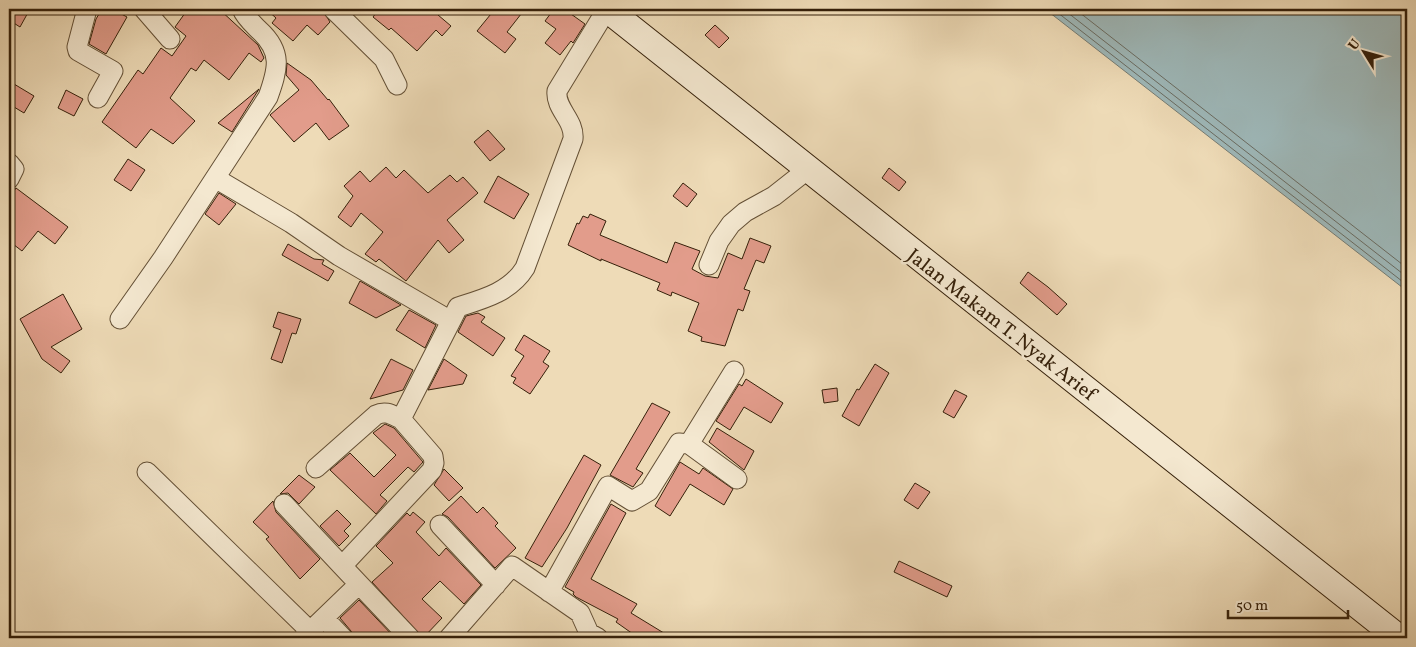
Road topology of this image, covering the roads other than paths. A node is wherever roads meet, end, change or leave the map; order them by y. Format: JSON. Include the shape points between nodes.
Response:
{"nodes":[{"id":1,"x":87,"y":9,"type":"edge"},
{"id":2,"x":144,"y":9,"type":"edge"},
{"id":3,"x":242,"y":9,"type":"edge"},
{"id":4,"x":333,"y":9,"type":"edge"},
{"id":5,"x":607,"y":9,"type":"edge"},
{"id":6,"x":170,"y":39,"type":"dead end"},
{"id":7,"x":397,"y":84,"type":"dead end"},
{"id":8,"x":98,"y":98,"type":"dead end"},
{"id":9,"x":9,"y":164,"type":"edge"},
{"id":10,"x":807,"y":170,"type":"junction"},
{"id":11,"x":215,"y":178,"type":"junction"},
{"id":12,"x":9,"y":179,"type":"edge"},
{"id":13,"x":710,"y":265,"type":"dead end"},
{"id":14,"x":120,"y":319,"type":"dead end"},
{"id":15,"x":451,"y":321,"type":"junction"},
{"id":16,"x":734,"y":371,"type":"dead end"},
{"id":17,"x":401,"y":419,"type":"junction"},
{"id":18,"x":689,"y":444,"type":"junction"},
{"id":19,"x":316,"y":468,"type":"dead end"},
{"id":20,"x":147,"y":472,"type":"dead end"},
{"id":21,"x":737,"y":479,"type":"dead end"},
{"id":22,"x":284,"y":504,"type":"dead end"},
{"id":23,"x":440,"y":525,"type":"dead end"},
{"id":24,"x":342,"y":566,"type":"junction"},
{"id":25,"x":359,"y":584,"type":"junction"},
{"id":26,"x":496,"y":585,"type":"junction"},
{"id":27,"x":549,"y":592,"type":"junction"},
{"id":28,"x":312,"y":629,"type":"edge"},
{"id":29,"x":344,"y":638,"type":"edge"},
{"id":30,"x":410,"y":638,"type":"edge"},
{"id":31,"x":449,"y":638,"type":"edge"},
{"id":32,"x":598,"y":638,"type":"edge"},
{"id":33,"x":1399,"y":638,"type":"edge"}],
"edges":[{"from":1,"to":8,"type":"street","via":[[78,51],[112,71]]},
{"from":2,"to":6,"type":"street"},
{"from":3,"to":11,"type":"street","via":[[252,24],[271,40],[277,54],[276,75],[268,97]]},
{"from":4,"to":7,"type":"street","via":[[384,60]]},
{"from":5,"to":10,"type":"street","name":"Jalan Makam T. Nyak Arief"},
{"from":5,"to":15,"type":"street","via":[[557,91],[558,103],[572,124],[573,138],[525,268],[520,277],[505,289],[458,307]]},
{"from":9,"to":12,"type":"street","via":[[14,169]]},
{"from":10,"to":13,"type":"street","via":[[731,224],[719,241]]},
{"from":10,"to":33,"type":"street","name":"Jalan Makam T. Nyak Arief"},
{"from":11,"to":14,"type":"street"},
{"from":11,"to":15,"type":"street"},
{"from":15,"to":17,"type":"street"},
{"from":16,"to":18,"type":"street"},
{"from":17,"to":19,"type":"street","via":[[389,413],[376,415]]},
{"from":17,"to":24,"type":"street","via":[[433,456],[432,470]]},
{"from":18,"to":21,"type":"street"},
{"from":18,"to":27,"type":"street","via":[[679,443],[649,491],[632,501],[608,486]]},
{"from":20,"to":28,"type":"street"},
{"from":22,"to":24,"type":"street"},
{"from":23,"to":26,"type":"street"},
{"from":24,"to":25,"type":"street"},
{"from":25,"to":28,"type":"street"},
{"from":25,"to":30,"type":"street"},
{"from":26,"to":27,"type":"street","via":[[512,566]]},
{"from":26,"to":31,"type":"street"},
{"from":27,"to":32,"type":"street","via":[[580,613],[589,633]]},
{"from":28,"to":29,"type":"street"}]}
